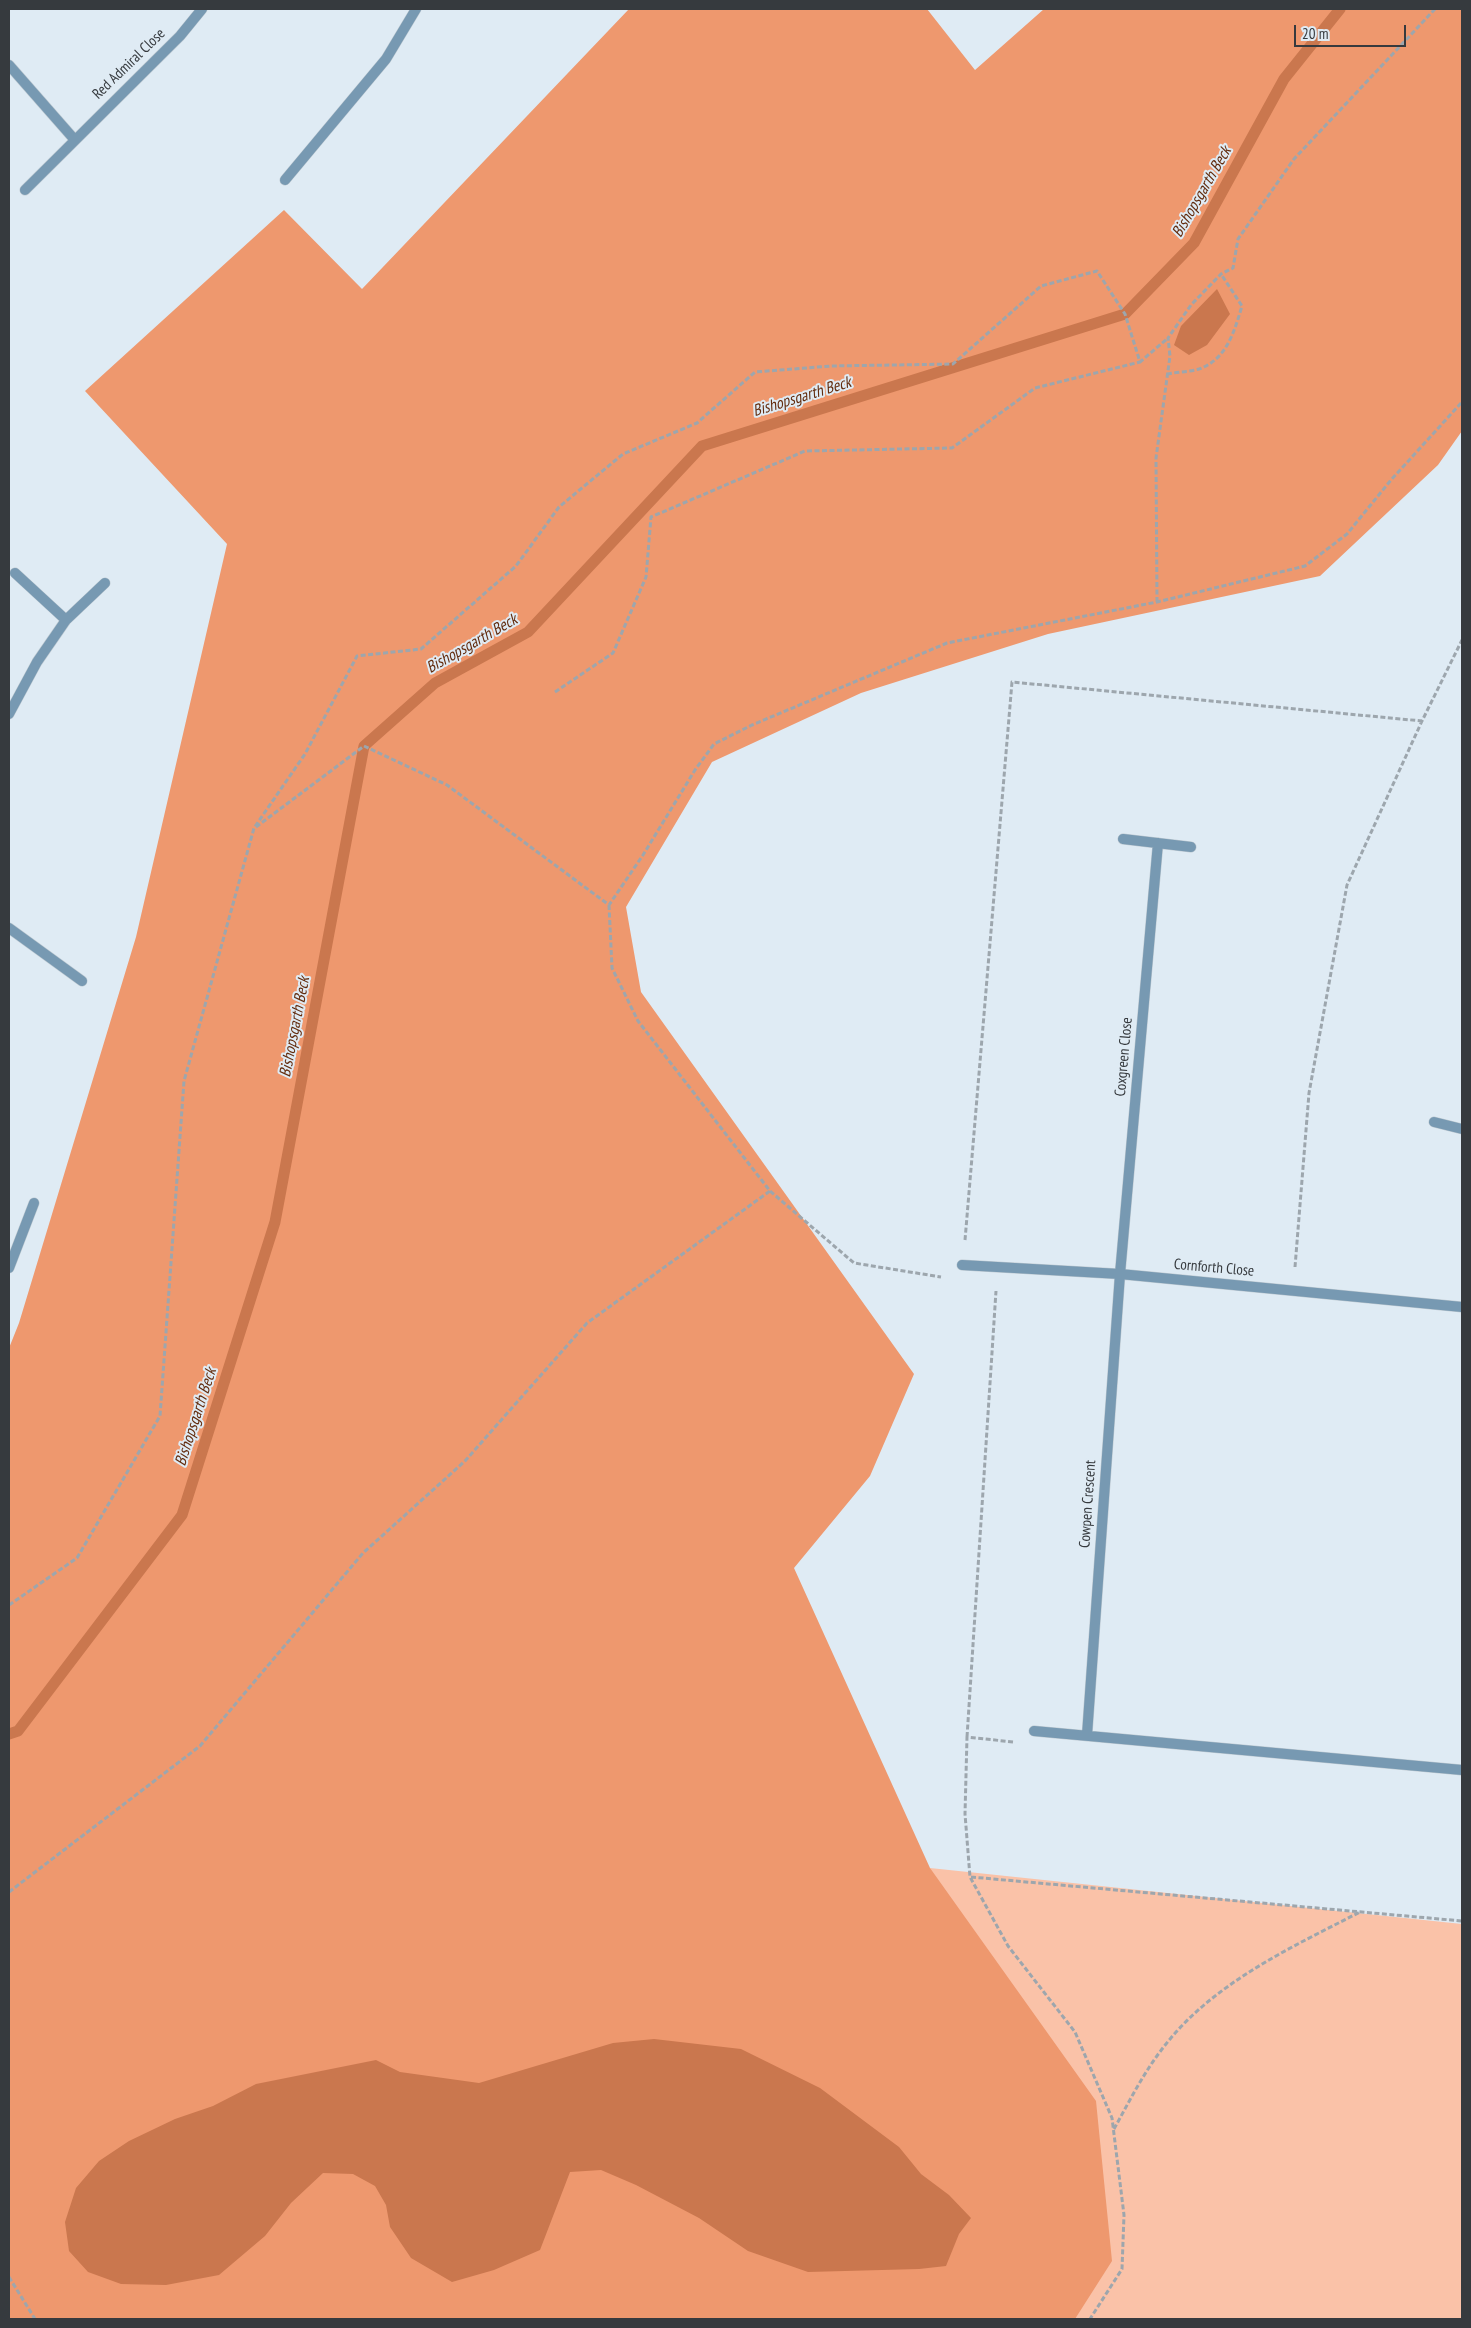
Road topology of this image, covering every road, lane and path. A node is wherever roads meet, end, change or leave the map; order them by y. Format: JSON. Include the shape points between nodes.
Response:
{"nodes":[{"id":1,"x":202,"y":9,"type":"edge"},
{"id":2,"x":416,"y":9,"type":"edge"},
{"id":3,"x":1435,"y":9,"type":"edge"},
{"id":4,"x":9,"y":65,"type":"edge"},
{"id":5,"x":74,"y":139,"type":"junction"},
{"id":6,"x":285,"y":180,"type":"dead end"},
{"id":7,"x":25,"y":190,"type":"dead end"},
{"id":8,"x":1222,"y":274,"type":"junction"},
{"id":9,"x":1168,"y":338,"type":"junction"},
{"id":10,"x":1140,"y":362,"type":"junction"},
{"id":11,"x":1167,"y":374,"type":"junction"},
{"id":12,"x":1462,"y":402,"type":"edge"},
{"id":13,"x":15,"y":573,"type":"dead end"},
{"id":14,"x":105,"y":583,"type":"dead end"},
{"id":15,"x":1156,"y":602,"type":"junction"},
{"id":16,"x":66,"y":620,"type":"junction"},
{"id":17,"x":1462,"y":640,"type":"edge"},
{"id":18,"x":555,"y":692,"type":"dead end"},
{"id":19,"x":9,"y":714,"type":"edge"},
{"id":20,"x":1422,"y":721,"type":"junction"},
{"id":21,"x":254,"y":828,"type":"junction"},
{"id":22,"x":1123,"y":839,"type":"dead end"},
{"id":23,"x":1158,"y":843,"type":"junction"},
{"id":24,"x":1191,"y":847,"type":"dead end"},
{"id":25,"x":609,"y":904,"type":"junction"},
{"id":26,"x":9,"y":928,"type":"edge"},
{"id":27,"x":82,"y":980,"type":"dead end"},
{"id":28,"x":1434,"y":1122,"type":"dead end"},
{"id":29,"x":1462,"y":1129,"type":"edge"},
{"id":30,"x":770,"y":1191,"type":"junction"},
{"id":31,"x":34,"y":1203,"type":"dead end"},
{"id":32,"x":962,"y":1265,"type":"junction"},
{"id":33,"x":9,"y":1268,"type":"edge"},
{"id":34,"x":997,"y":1268,"type":"junction"},
{"id":35,"x":1120,"y":1274,"type":"junction"},
{"id":36,"x":1293,"y":1291,"type":"junction"},
{"id":37,"x":1462,"y":1307,"type":"edge"},
{"id":38,"x":9,"y":1605,"type":"edge"},
{"id":39,"x":1034,"y":1731,"type":"joint"},
{"id":40,"x":1087,"y":1735,"type":"junction"},
{"id":41,"x":966,"y":1737,"type":"junction"},
{"id":42,"x":1462,"y":1770,"type":"edge"},
{"id":43,"x":970,"y":1877,"type":"junction"},
{"id":44,"x":9,"y":1892,"type":"edge"},
{"id":45,"x":1361,"y":1912,"type":"junction"},
{"id":46,"x":1462,"y":1921,"type":"edge"},
{"id":47,"x":1114,"y":2129,"type":"junction"},
{"id":48,"x":9,"y":2277,"type":"edge"},
{"id":49,"x":35,"y":2319,"type":"edge"},
{"id":50,"x":1090,"y":2319,"type":"edge"}],
"edges":[{"from":1,"to":5,"type":"street","name":"Red Admiral Close","via":[[180,36]]},
{"from":2,"to":6,"type":"street","via":[[386,59]]},
{"from":3,"to":8,"type":"path","via":[[1294,159],[1238,239],[1233,268]]},
{"from":4,"to":5,"type":"street"},
{"from":5,"to":7,"type":"street","name":"Red Admiral Close"},
{"from":8,"to":9,"type":"path","via":[[1191,305]]},
{"from":8,"to":11,"type":"path","via":[[1242,306],[1232,336],[1222,354],[1199,369]]},
{"from":9,"to":10,"type":"path"},
{"from":9,"to":11,"type":"path"},
{"from":10,"to":18,"type":"path","via":[[1035,388],[952,448],[805,451],[651,517],[646,577],[613,653]]},
{"from":10,"to":21,"type":"path","via":[[1125,314],[1097,271],[1041,286],[953,364],[831,366],[755,372],[697,423],[623,454],[559,507],[516,566],[421,649],[357,656],[305,754]]},
{"from":11,"to":15,"type":"path","via":[[1156,458]]},
{"from":12,"to":15,"type":"path","via":[[1347,534],[1305,566]]},
{"from":13,"to":16,"type":"street"},
{"from":14,"to":16,"type":"street"},
{"from":15,"to":25,"type":"path","via":[[947,643],[714,744]]},
{"from":16,"to":19,"type":"street","via":[[37,662]]},
{"from":17,"to":20,"type":"path"},
{"from":20,"to":32,"type":"path","via":[[1012,682]]},
{"from":20,"to":36,"type":"path","via":[[1347,885],[1309,1092]]},
{"from":21,"to":25,"type":"path","via":[[364,746],[447,785]]},
{"from":21,"to":38,"type":"path","via":[[184,1081],[160,1416],[77,1558]]},
{"from":22,"to":23,"type":"street"},
{"from":23,"to":24,"type":"street"},
{"from":23,"to":35,"type":"street","name":"Coxgreen Close"},
{"from":25,"to":30,"type":"path","via":[[612,968],[638,1021]]},
{"from":26,"to":27,"type":"street"},
{"from":28,"to":29,"type":"street"},
{"from":30,"to":32,"type":"path","via":[[854,1263],[959,1280]]},
{"from":30,"to":44,"type":"path","via":[[587,1323],[465,1461],[363,1553],[200,1746]]},
{"from":31,"to":33,"type":"street"},
{"from":32,"to":34,"type":"street","name":"Cornforth Close"},
{"from":34,"to":35,"type":"street","name":"Cornforth Close"},
{"from":34,"to":41,"type":"path"},
{"from":35,"to":36,"type":"street","name":"Cornforth Close"},
{"from":35,"to":40,"type":"street","name":"Cowpen Crescent"},
{"from":36,"to":37,"type":"street","name":"Cornforth Close"},
{"from":39,"to":40,"type":"street"},
{"from":39,"to":41,"type":"path","via":[[1026,1744]]},
{"from":40,"to":42,"type":"street"},
{"from":41,"to":43,"type":"path","via":[[965,1814]]},
{"from":43,"to":45,"type":"path"},
{"from":43,"to":47,"type":"path","via":[[1008,1946],[1075,2032]]},
{"from":45,"to":46,"type":"path"},
{"from":45,"to":47,"type":"path","via":[[1273,1958],[1199,2009],[1166,2044],[1141,2080]]},
{"from":47,"to":50,"type":"path","via":[[1124,2215],[1122,2269]]},
{"from":48,"to":49,"type":"path"}]}
